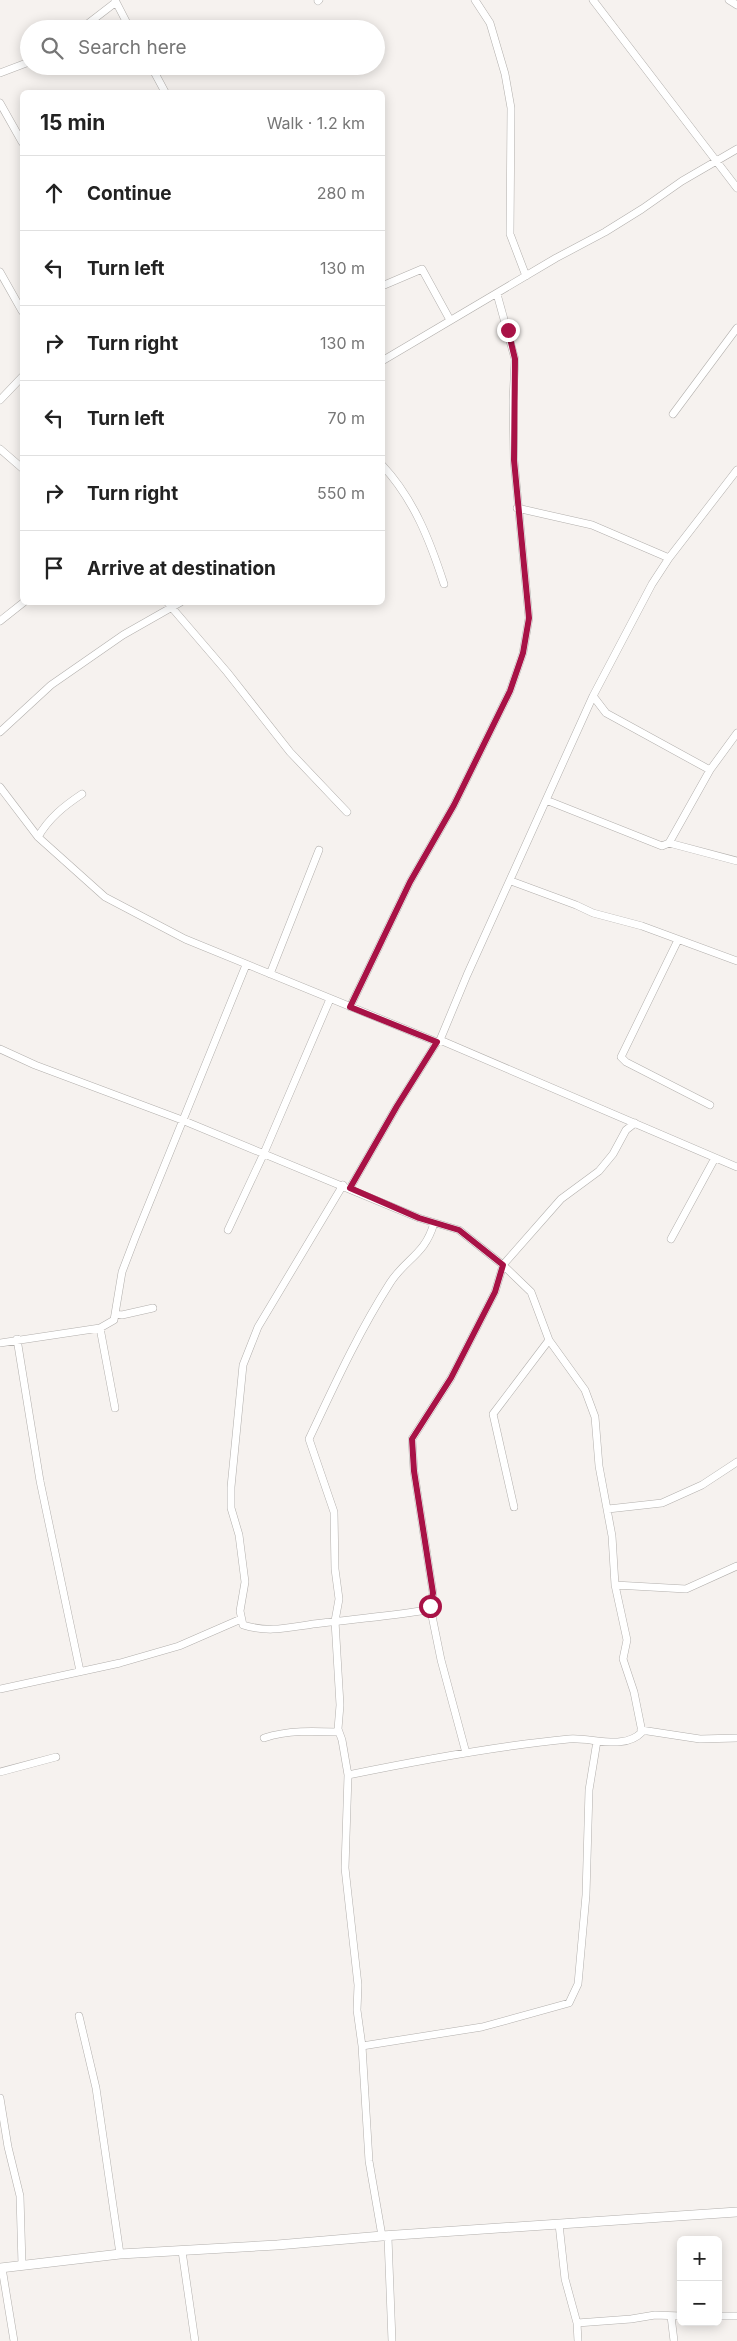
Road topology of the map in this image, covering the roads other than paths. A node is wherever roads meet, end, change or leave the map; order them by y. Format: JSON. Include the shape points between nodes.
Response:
{"nodes":[{"id":1,"x":475,"y":0,"type":"edge"},
{"id":2,"x":593,"y":0,"type":"edge"},
{"id":3,"x":729,"y":0,"type":"edge"},
{"id":4,"x":115,"y":1,"type":"edge"},
{"id":5,"x":737,"y":6,"type":"edge"},
{"id":6,"x":92,"y":20,"type":"edge"},
{"id":7,"x":125,"y":20,"type":"edge"},
{"id":8,"x":20,"y":65,"type":"edge"},
{"id":9,"x":0,"y":73,"type":"edge"},
{"id":10,"x":156,"y":75,"type":"edge"},
{"id":11,"x":164,"y":90,"type":"edge"},
{"id":12,"x":0,"y":103,"type":"edge"},
{"id":13,"x":20,"y":138,"type":"edge"},
{"id":14,"x":737,"y":150,"type":"edge"},
{"id":15,"x":715,"y":161,"type":"junction"},
{"id":16,"x":737,"y":188,"type":"edge"},
{"id":17,"x":0,"y":272,"type":"edge"},
{"id":18,"x":526,"y":276,"type":"junction"},
{"id":19,"x":385,"y":285,"type":"edge"},
{"id":20,"x":497,"y":294,"type":"junction"},
{"id":21,"x":20,"y":307,"type":"edge"},
{"id":22,"x":450,"y":320,"type":"junction"},
{"id":23,"x":737,"y":328,"type":"edge"},
{"id":24,"x":385,"y":359,"type":"edge"},
{"id":25,"x":20,"y":379,"type":"edge"},
{"id":26,"x":0,"y":400,"type":"edge"},
{"id":27,"x":673,"y":414,"type":"dead end"},
{"id":28,"x":0,"y":449,"type":"edge"},
{"id":29,"x":20,"y":466,"type":"edge"},
{"id":30,"x":385,"y":469,"type":"edge"},
{"id":31,"x":737,"y":470,"type":"edge"},
{"id":32,"x":517,"y":508,"type":"junction"},
{"id":33,"x":669,"y":558,"type":"junction"},
{"id":34,"x":444,"y":584,"type":"dead end"},
{"id":35,"x":20,"y":605,"type":"edge"},
{"id":36,"x":170,"y":605,"type":"edge"},
{"id":37,"x":0,"y":621,"type":"edge"},
{"id":38,"x":593,"y":696,"type":"junction"},
{"id":39,"x":0,"y":732,"type":"edge"},
{"id":40,"x":736,"y":735,"type":"edge"},
{"id":41,"x":710,"y":770,"type":"junction"},
{"id":42,"x":0,"y":787,"type":"edge"},
{"id":43,"x":82,"y":794,"type":"dead end"},
{"id":44,"x":546,"y":800,"type":"junction"},
{"id":45,"x":347,"y":812,"type":"dead end"},
{"id":46,"x":38,"y":837,"type":"junction"},
{"id":47,"x":669,"y":844,"type":"junction"},
{"id":48,"x":319,"y":850,"type":"dead end"},
{"id":49,"x":737,"y":861,"type":"edge"},
{"id":50,"x":512,"y":881,"type":"junction"},
{"id":51,"x":678,"y":940,"type":"junction"},
{"id":52,"x":737,"y":961,"type":"edge"},
{"id":53,"x":246,"y":965,"type":"junction"},
{"id":54,"x":270,"y":974,"type":"junction"},
{"id":55,"x":330,"y":999,"type":"junction"},
{"id":56,"x":350,"y":1007,"type":"junction"},
{"id":57,"x":439,"y":1041,"type":"junction"},
{"id":58,"x":0,"y":1049,"type":"edge"},
{"id":59,"x":710,"y":1105,"type":"dead end"},
{"id":60,"x":182,"y":1120,"type":"junction"},
{"id":61,"x":635,"y":1123,"type":"junction"},
{"id":62,"x":264,"y":1153,"type":"junction"},
{"id":63,"x":715,"y":1158,"type":"junction"},
{"id":64,"x":737,"y":1167,"type":"edge"},
{"id":65,"x":347,"y":1187,"type":"junction"},
{"id":66,"x":434,"y":1223,"type":"junction"},
{"id":67,"x":228,"y":1230,"type":"dead end"},
{"id":68,"x":671,"y":1239,"type":"dead end"},
{"id":69,"x":503,"y":1265,"type":"junction"},
{"id":70,"x":153,"y":1308,"type":"dead end"},
{"id":71,"x":115,"y":1314,"type":"junction"},
{"id":72,"x":100,"y":1328,"type":"junction"},
{"id":73,"x":16,"y":1339,"type":"junction"},
{"id":74,"x":549,"y":1340,"type":"junction"},
{"id":75,"x":0,"y":1343,"type":"edge"},
{"id":76,"x":115,"y":1408,"type":"dead end"},
{"id":77,"x":737,"y":1462,"type":"edge"},
{"id":78,"x":34,"y":1473,"type":"dead end"},
{"id":79,"x":514,"y":1507,"type":"dead end"},
{"id":80,"x":608,"y":1509,"type":"junction"},
{"id":81,"x":737,"y":1566,"type":"edge"},
{"id":82,"x":615,"y":1585,"type":"junction"},
{"id":83,"x":430,"y":1606,"type":"junction"},
{"id":84,"x":241,"y":1619,"type":"junction"},
{"id":85,"x":335,"y":1621,"type":"junction"},
{"id":86,"x":80,"y":1672,"type":"junction"},
{"id":87,"x":0,"y":1689,"type":"edge"},
{"id":88,"x":338,"y":1732,"type":"junction"},
{"id":89,"x":642,"y":1732,"type":"junction"},
{"id":90,"x":264,"y":1738,"type":"dead end"},
{"id":91,"x":737,"y":1738,"type":"edge"},
{"id":92,"x":596,"y":1741,"type":"junction"},
{"id":93,"x":466,"y":1752,"type":"junction"},
{"id":94,"x":56,"y":1757,"type":"dead end"},
{"id":95,"x":0,"y":1772,"type":"edge"},
{"id":96,"x":348,"y":1775,"type":"junction"},
{"id":97,"x":79,"y":2016,"type":"dead end"},
{"id":98,"x":362,"y":2046,"type":"junction"},
{"id":99,"x":0,"y":2098,"type":"edge"},
{"id":100,"x":737,"y":2212,"type":"edge"},
{"id":101,"x":559,"y":2224,"type":"junction"},
{"id":102,"x":382,"y":2236,"type":"junction"},
{"id":103,"x":182,"y":2250,"type":"junction"},
{"id":104,"x":120,"y":2254,"type":"junction"},
{"id":105,"x":22,"y":2265,"type":"junction"},
{"id":106,"x":1,"y":2268,"type":"edge"},
{"id":107,"x":671,"y":2316,"type":"junction"},
{"id":108,"x":677,"y":2316,"type":"edge"},
{"id":109,"x":722,"y":2316,"type":"edge"},
{"id":110,"x":737,"y":2316,"type":"edge"},
{"id":111,"x":577,"y":2323,"type":"junction"},
{"id":112,"x":14,"y":2341,"type":"edge"},
{"id":113,"x":195,"y":2341,"type":"edge"},
{"id":114,"x":392,"y":2341,"type":"edge"},
{"id":115,"x":578,"y":2341,"type":"edge"},
{"id":116,"x":674,"y":2341,"type":"edge"}],
"edges":[{"from":1,"to":18,"type":"street","via":[[490,23],[511,108],[510,234]]},
{"from":2,"to":15,"type":"street"},
{"from":3,"to":5,"type":"street"},
{"from":4,"to":6,"type":"street"},
{"from":4,"to":7,"type":"street"},
{"from":8,"to":9,"type":"street"},
{"from":10,"to":11,"type":"street"},
{"from":12,"to":13,"type":"street"},
{"from":14,"to":15,"type":"street"},
{"from":15,"to":16,"type":"street"},
{"from":15,"to":18,"type":"street","via":[[627,218]]},
{"from":17,"to":21,"type":"street"},
{"from":18,"to":20,"type":"street"},
{"from":19,"to":22,"type":"street","via":[[422,269]]},
{"from":20,"to":22,"type":"street"},
{"from":20,"to":32,"type":"street","via":[[515,359]]},
{"from":22,"to":24,"type":"street"},
{"from":23,"to":27,"type":"street"},
{"from":25,"to":26,"type":"street"},
{"from":28,"to":29,"type":"street"},
{"from":30,"to":34,"type":"street","via":[[404,493],[427,534]]},
{"from":31,"to":33,"type":"street"},
{"from":32,"to":33,"type":"street","via":[[592,525]]},
{"from":32,"to":56,"type":"street","via":[[529,618],[523,653],[510,691],[454,805],[410,882]]},
{"from":33,"to":38,"type":"street"},
{"from":35,"to":37,"type":"street"},
{"from":36,"to":39,"type":"street","via":[[51,685]]},
{"from":36,"to":45,"type":"street","via":[[290,752]]},
{"from":38,"to":41,"type":"street","via":[[606,713]]},
{"from":38,"to":44,"type":"street"},
{"from":40,"to":41,"type":"street"},
{"from":41,"to":47,"type":"street"},
{"from":42,"to":46,"type":"street"},
{"from":43,"to":46,"type":"street","via":[[60,809]]},
{"from":44,"to":47,"type":"street","via":[[662,846]]},
{"from":44,"to":50,"type":"street"},
{"from":46,"to":53,"type":"street","via":[[105,897],[184,940]]},
{"from":47,"to":49,"type":"street"},
{"from":48,"to":54,"type":"street"},
{"from":50,"to":51,"type":"street","via":[[593,913]]},
{"from":50,"to":57,"type":"street"},
{"from":51,"to":52,"type":"street"},
{"from":51,"to":59,"type":"street","via":[[621,1057]]},
{"from":53,"to":54,"type":"street"},
{"from":53,"to":60,"type":"street"},
{"from":54,"to":55,"type":"street"},
{"from":55,"to":56,"type":"street"},
{"from":55,"to":62,"type":"street"},
{"from":56,"to":57,"type":"street"},
{"from":57,"to":61,"type":"street"},
{"from":57,"to":65,"type":"street"},
{"from":58,"to":60,"type":"street"},
{"from":60,"to":62,"type":"street"},
{"from":60,"to":71,"type":"street","via":[[122,1272]]},
{"from":61,"to":63,"type":"street"},
{"from":61,"to":69,"type":"street","via":[[626,1130],[599,1171],[560,1199]]},
{"from":62,"to":65,"type":"street"},
{"from":62,"to":67,"type":"street"},
{"from":63,"to":64,"type":"street"},
{"from":63,"to":68,"type":"street"},
{"from":65,"to":66,"type":"street"},
{"from":65,"to":84,"type":"street","via":[[258,1327],[243,1365],[231,1487],[231,1508],[245,1582]]},
{"from":66,"to":69,"type":"street","via":[[459,1230]]},
{"from":66,"to":85,"type":"street","via":[[426,1245],[391,1282],[374,1310],[309,1439],[334,1512],[339,1599]]},
{"from":69,"to":74,"type":"street","via":[[532,1292]]},
{"from":69,"to":83,"type":"street","via":[[495,1292],[456,1370],[412,1439],[433,1593]]},
{"from":70,"to":71,"type":"street"},
{"from":71,"to":72,"type":"street","via":[[109,1324]]},
{"from":72,"to":73,"type":"street"},
{"from":72,"to":76,"type":"street"},
{"from":73,"to":75,"type":"street"},
{"from":73,"to":78,"type":"street"},
{"from":73,"to":86,"type":"street","via":[[40,1481]]},
{"from":74,"to":79,"type":"street","via":[[493,1414]]},
{"from":74,"to":80,"type":"street","via":[[592,1403]]},
{"from":77,"to":80,"type":"street","via":[[702,1484],[662,1503]]},
{"from":80,"to":82,"type":"street"},
{"from":81,"to":82,"type":"street","via":[[686,1588]]},
{"from":82,"to":89,"type":"street","via":[[627,1640],[623,1660]]},
{"from":83,"to":85,"type":"street","via":[[421,1611]]},
{"from":83,"to":93,"type":"street"},
{"from":84,"to":85,"type":"street","via":[[243,1625],[272,1631]]},
{"from":84,"to":86,"type":"street","via":[[179,1646]]},
{"from":85,"to":88,"type":"street","via":[[340,1705]]},
{"from":86,"to":87,"type":"street"},
{"from":88,"to":90,"type":"street","via":[[279,1733]]},
{"from":88,"to":96,"type":"street"},
{"from":89,"to":91,"type":"street","via":[[700,1739]]},
{"from":89,"to":92,"type":"street","via":[[626,1741]]},
{"from":92,"to":93,"type":"street","via":[[572,1738]]},
{"from":92,"to":98,"type":"street","via":[[578,1984],[569,2002],[482,2027]]},
{"from":93,"to":96,"type":"street"},
{"from":94,"to":95,"type":"street"},
{"from":96,"to":98,"type":"street","via":[[345,1868]]},
{"from":97,"to":104,"type":"street","via":[[96,2088]]},
{"from":98,"to":102,"type":"street","via":[[369,2162]]},
{"from":99,"to":105,"type":"street","via":[[20,2196]]},
{"from":100,"to":101,"type":"street"},
{"from":101,"to":102,"type":"street"},
{"from":101,"to":111,"type":"street","via":[[565,2279]]},
{"from":102,"to":103,"type":"street"},
{"from":102,"to":114,"type":"street","via":[[388,2238]]},
{"from":103,"to":104,"type":"street"},
{"from":103,"to":113,"type":"street"},
{"from":104,"to":105,"type":"street"},
{"from":105,"to":106,"type":"street"},
{"from":106,"to":112,"type":"street"},
{"from":107,"to":108,"type":"street"},
{"from":107,"to":111,"type":"street","via":[[655,2314]]},
{"from":107,"to":116,"type":"street"},
{"from":109,"to":110,"type":"street"},
{"from":111,"to":115,"type":"street"}]}
